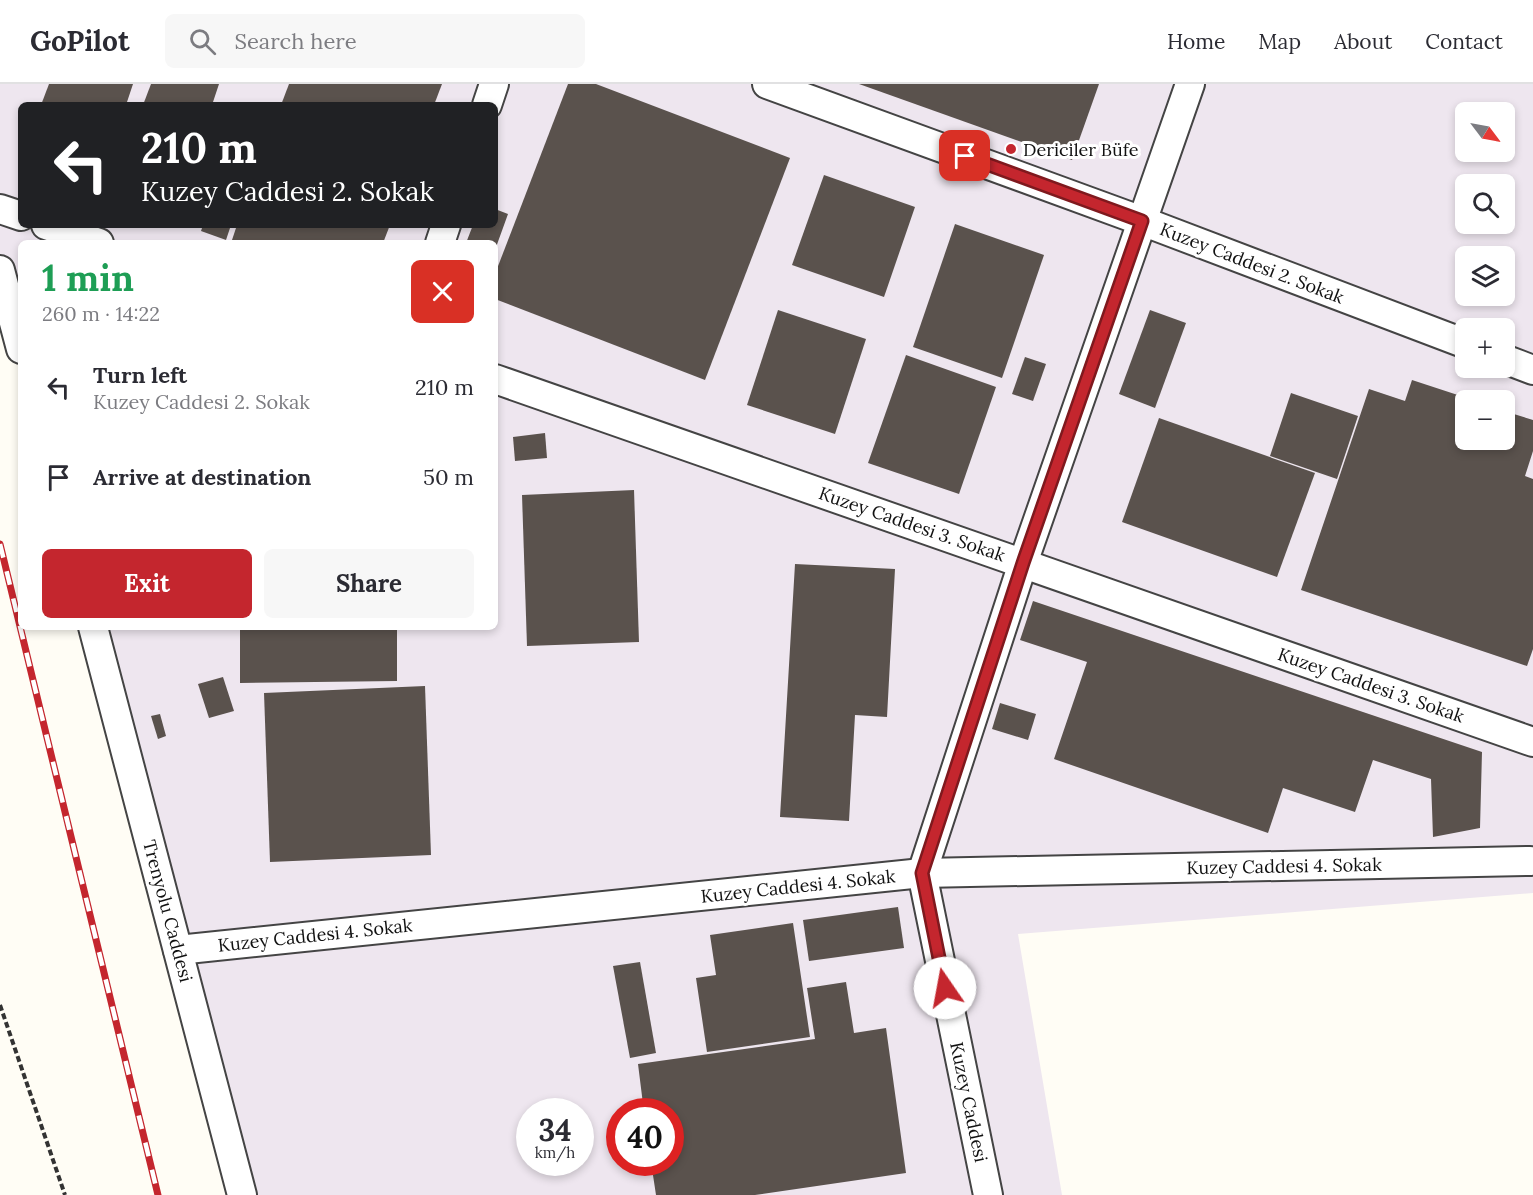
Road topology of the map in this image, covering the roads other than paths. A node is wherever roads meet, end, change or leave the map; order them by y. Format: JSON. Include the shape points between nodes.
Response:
{"nodes":[{"id":1,"x":494,"y":84,"type":"edge"},
{"id":2,"x":767,"y":84,"type":"edge"},
{"id":3,"x":1190,"y":84,"type":"edge"},
{"id":4,"x":488,"y":102,"type":"edge"},
{"id":5,"x":0,"y":209,"type":"edge"},
{"id":6,"x":18,"y":215,"type":"edge"},
{"id":7,"x":1142,"y":221,"type":"junction"},
{"id":8,"x":55,"y":228,"type":"edge"},
{"id":9,"x":90,"y":240,"type":"edge"},
{"id":10,"x":0,"y":270,"type":"edge"},
{"id":11,"x":18,"y":338,"type":"edge"},
{"id":12,"x":1455,"y":340,"type":"edge"},
{"id":13,"x":1515,"y":363,"type":"edge"},
{"id":14,"x":1533,"y":370,"type":"edge"},
{"id":15,"x":498,"y":380,"type":"edge"},
{"id":16,"x":1023,"y":563,"type":"junction"},
{"id":17,"x":94,"y":630,"type":"edge"},
{"id":18,"x":1533,"y":742,"type":"edge"},
{"id":19,"x":1530,"y":861,"type":"dead end"},
{"id":20,"x":922,"y":873,"type":"junction"},
{"id":21,"x":178,"y":950,"type":"junction"},
{"id":22,"x":242,"y":1195,"type":"edge"},
{"id":23,"x":988,"y":1195,"type":"edge"}],
"edges":[{"from":1,"to":4,"type":"street"},
{"from":2,"to":7,"type":"street","name":"Kuzey Caddesi 2. Sokak"},
{"from":3,"to":7,"type":"street","name":"Kuzey Caddesi"},
{"from":5,"to":6,"type":"street"},
{"from":7,"to":12,"type":"street","name":"Kuzey Caddesi 2. Sokak"},
{"from":7,"to":16,"type":"street","name":"Kuzey Caddesi"},
{"from":8,"to":9,"type":"street"},
{"from":10,"to":11,"type":"street"},
{"from":13,"to":14,"type":"street"},
{"from":15,"to":16,"type":"street","name":"Kuzey Caddesi 3. Sokak"},
{"from":16,"to":18,"type":"street","name":"Kuzey Caddesi 3. Sokak"},
{"from":16,"to":20,"type":"street","name":"Kuzey Caddesi"},
{"from":17,"to":21,"type":"street","name":"Trenyolu Caddesi"},
{"from":19,"to":20,"type":"street","name":"Kuzey Caddesi 4. Sokak"},
{"from":20,"to":21,"type":"street","name":"Kuzey Caddesi 4. Sokak"},
{"from":20,"to":23,"type":"street","name":"Kuzey Caddesi"},
{"from":21,"to":22,"type":"street","name":"Trenyolu Caddesi"}]}
